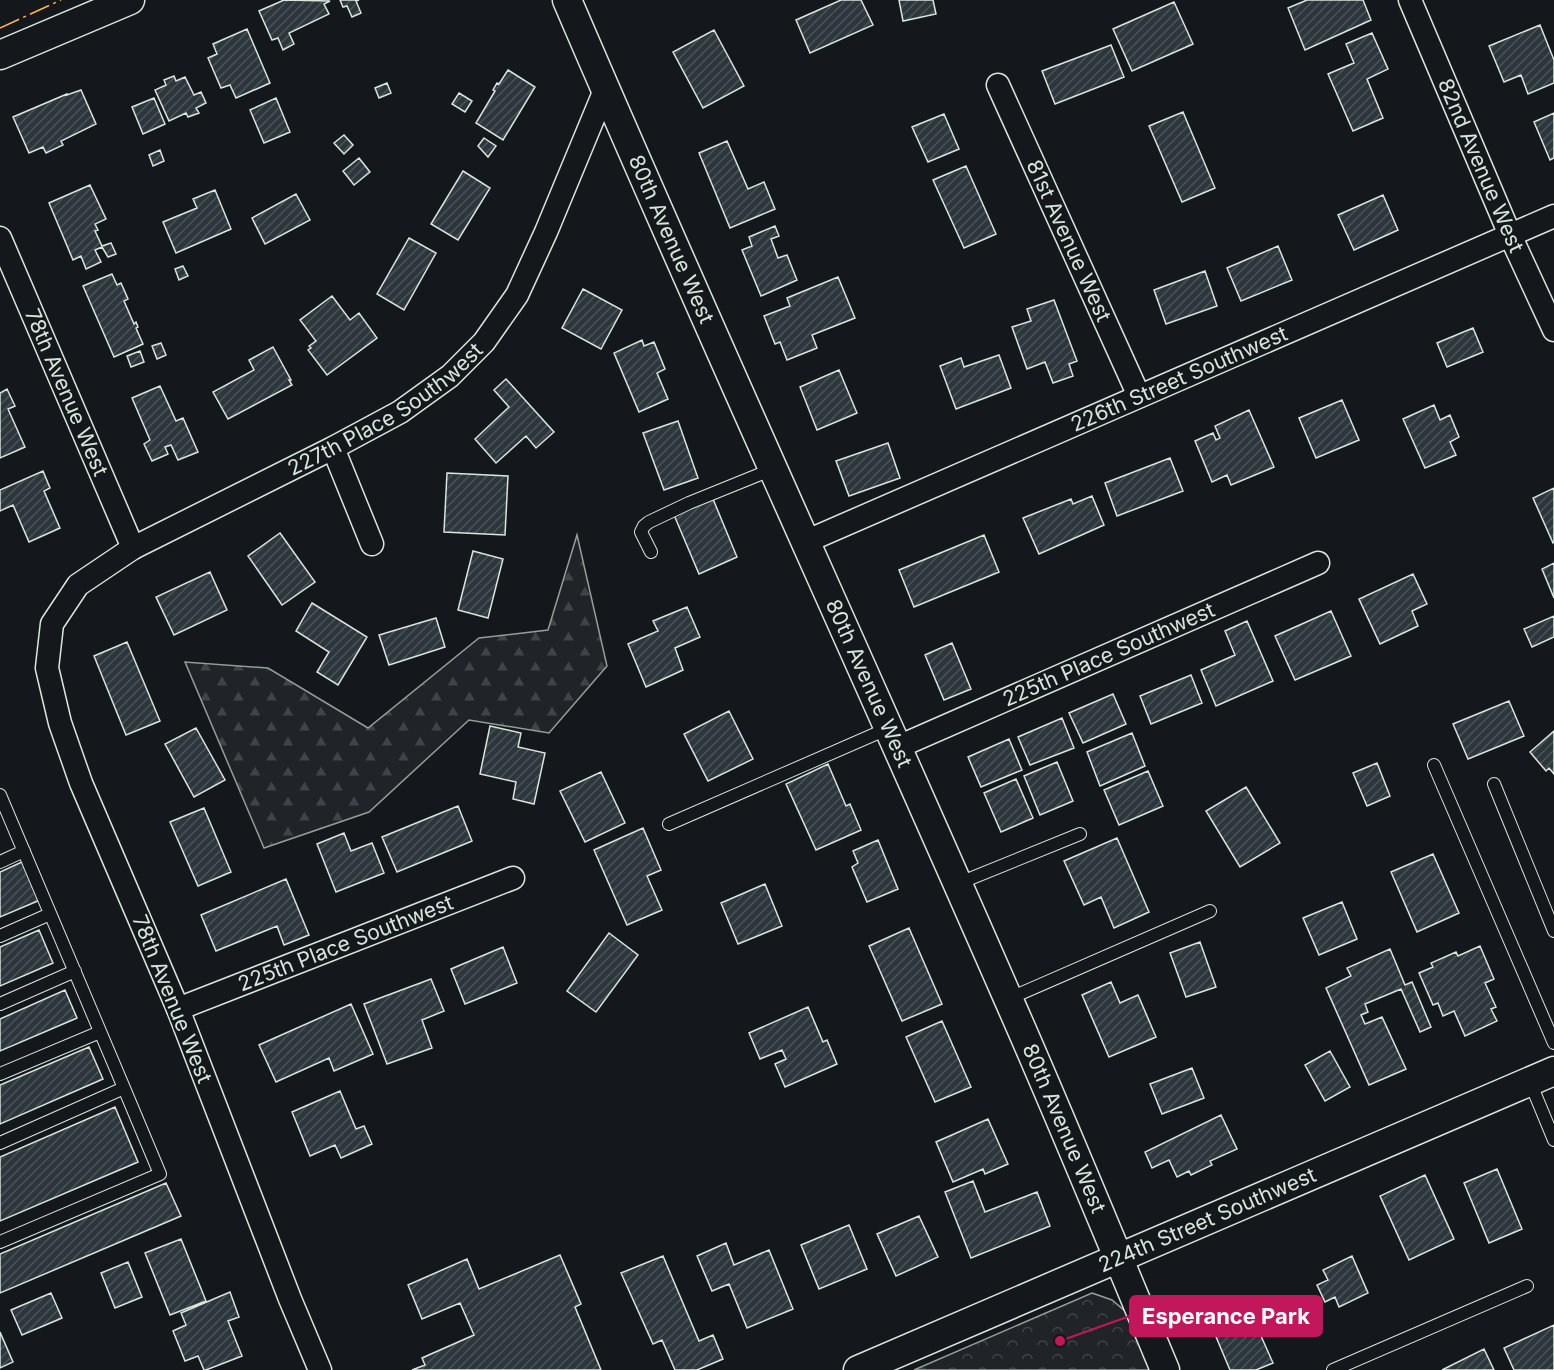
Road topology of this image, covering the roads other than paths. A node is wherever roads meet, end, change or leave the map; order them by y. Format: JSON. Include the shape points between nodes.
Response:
{"nodes":[{"id":1,"x":130,"y":0,"type":"edge"},
{"id":2,"x":567,"y":0,"type":"edge"},
{"id":3,"x":1410,"y":0,"type":"edge"},
{"id":4,"x":0,"y":56,"type":"edge"},
{"id":5,"x":998,"y":85,"type":"dead end"},
{"id":6,"x":605,"y":90,"type":"junction"},
{"id":7,"x":1554,"y":216,"type":"edge"},
{"id":8,"x":1509,"y":235,"type":"junction"},
{"id":9,"x":0,"y":238,"type":"edge"},
{"id":10,"x":1554,"y":330,"type":"edge"},
{"id":11,"x":1139,"y":396,"type":"junction"},
{"id":12,"x":333,"y":448,"type":"junction"},
{"id":13,"x":773,"y":469,"type":"junction"},
{"id":14,"x":805,"y":542,"type":"junction"},
{"id":15,"x":372,"y":544,"type":"dead end"},
{"id":16,"x":133,"y":548,"type":"junction"},
{"id":17,"x":651,"y":552,"type":"dead end"},
{"id":18,"x":1318,"y":562,"type":"dead end"},
{"id":19,"x":52,"y":624,"type":"joint"},
{"id":20,"x":894,"y":738,"type":"junction"},
{"id":21,"x":1434,"y":765,"type":"dead end"},
{"id":22,"x":1494,"y":784,"type":"dead end"},
{"id":23,"x":1,"y":798,"type":"edge"},
{"id":24,"x":669,"y":824,"type":"dead end"},
{"id":25,"x":1080,"y":834,"type":"dead end"},
{"id":26,"x":24,"y":851,"type":"junction"},
{"id":27,"x":0,"y":862,"type":"edge"},
{"id":28,"x":513,"y":878,"type":"dead end"},
{"id":29,"x":957,"y":884,"type":"junction"},
{"id":30,"x":1210,"y":911,"type":"dead end"},
{"id":31,"x":50,"y":914,"type":"junction"},
{"id":32,"x":1554,"y":931,"type":"edge"},
{"id":33,"x":0,"y":936,"type":"edge"},
{"id":34,"x":75,"y":971,"type":"junction"},
{"id":35,"x":1008,"y":999,"type":"junction"},
{"id":36,"x":0,"y":1004,"type":"edge"},
{"id":37,"x":178,"y":1009,"type":"junction"},
{"id":38,"x":100,"y":1032,"type":"junction"},
{"id":39,"x":1554,"y":1043,"type":"edge"},
{"id":40,"x":0,"y":1074,"type":"edge"},
{"id":41,"x":1542,"y":1076,"type":"edge"},
{"id":42,"x":124,"y":1088,"type":"junction"},
{"id":43,"x":1554,"y":1140,"type":"edge"},
{"id":44,"x":0,"y":1143,"type":"edge"},
{"id":45,"x":0,"y":1242,"type":"edge"},
{"id":46,"x":1118,"y":1258,"type":"junction"},
{"id":47,"x":1527,"y":1286,"type":"dead end"},
{"id":48,"x":320,"y":1370,"type":"edge"},
{"id":49,"x":858,"y":1370,"type":"edge"},
{"id":50,"x":1166,"y":1370,"type":"edge"},
{"id":51,"x":1333,"y":1370,"type":"edge"}],
"edges":[{"from":1,"to":4,"type":"street"},
{"from":2,"to":6,"type":"street","name":"80th Avenue West"},
{"from":3,"to":8,"type":"street","name":"82nd Avenue West"},
{"from":5,"to":11,"type":"street","name":"81st Avenue West"},
{"from":6,"to":12,"type":"street","name":"227th Place Southwest","via":[[517,296],[484,342],[450,376],[400,412]]},
{"from":6,"to":13,"type":"street","name":"80th Avenue West"},
{"from":7,"to":8,"type":"street","name":"226th Street Southwest"},
{"from":8,"to":10,"type":"street","name":"82nd Avenue West"},
{"from":8,"to":11,"type":"street","name":"226th Street Southwest"},
{"from":9,"to":16,"type":"street","name":"78th Avenue West"},
{"from":11,"to":14,"type":"street","name":"226th Street Southwest"},
{"from":12,"to":15,"type":"street"},
{"from":12,"to":16,"type":"street","name":"227th Place Southwest"},
{"from":13,"to":14,"type":"street","name":"80th Avenue West"},
{"from":13,"to":17,"type":"lane","via":[[649,522],[641,532]]},
{"from":14,"to":20,"type":"street","name":"80th Avenue West"},
{"from":16,"to":19,"type":"street","name":"227th Place Southwest","via":[[78,585]]},
{"from":18,"to":20,"type":"street","name":"225th Place Southwest"},
{"from":19,"to":37,"type":"street","name":"78th Avenue West","via":[[47,668],[60,723],[81,783]]},
{"from":20,"to":24,"type":"lane"},
{"from":20,"to":29,"type":"street","name":"80th Avenue West"},
{"from":21,"to":39,"type":"lane"},
{"from":22,"to":32,"type":"lane"},
{"from":23,"to":26,"type":"lane"},
{"from":25,"to":29,"type":"lane"},
{"from":26,"to":27,"type":"lane"},
{"from":26,"to":31,"type":"lane"},
{"from":28,"to":37,"type":"street","name":"225th Place Southwest"},
{"from":29,"to":35,"type":"street","name":"80th Avenue West"},
{"from":30,"to":35,"type":"lane"},
{"from":31,"to":33,"type":"lane"},
{"from":31,"to":34,"type":"lane"},
{"from":34,"to":36,"type":"lane"},
{"from":34,"to":38,"type":"lane"},
{"from":35,"to":46,"type":"street","name":"80th Avenue West"},
{"from":37,"to":48,"type":"street","name":"78th Avenue West"},
{"from":38,"to":40,"type":"lane"},
{"from":38,"to":42,"type":"lane"},
{"from":41,"to":43,"type":"lane"},
{"from":41,"to":46,"type":"street","name":"224th Street Southwest"},
{"from":42,"to":44,"type":"lane"},
{"from":42,"to":45,"type":"lane","via":[[160,1174]]},
{"from":46,"to":49,"type":"street","name":"224th Street Southwest"},
{"from":46,"to":50,"type":"street","name":"80th Avenue West"},
{"from":47,"to":51,"type":"lane"}]}
